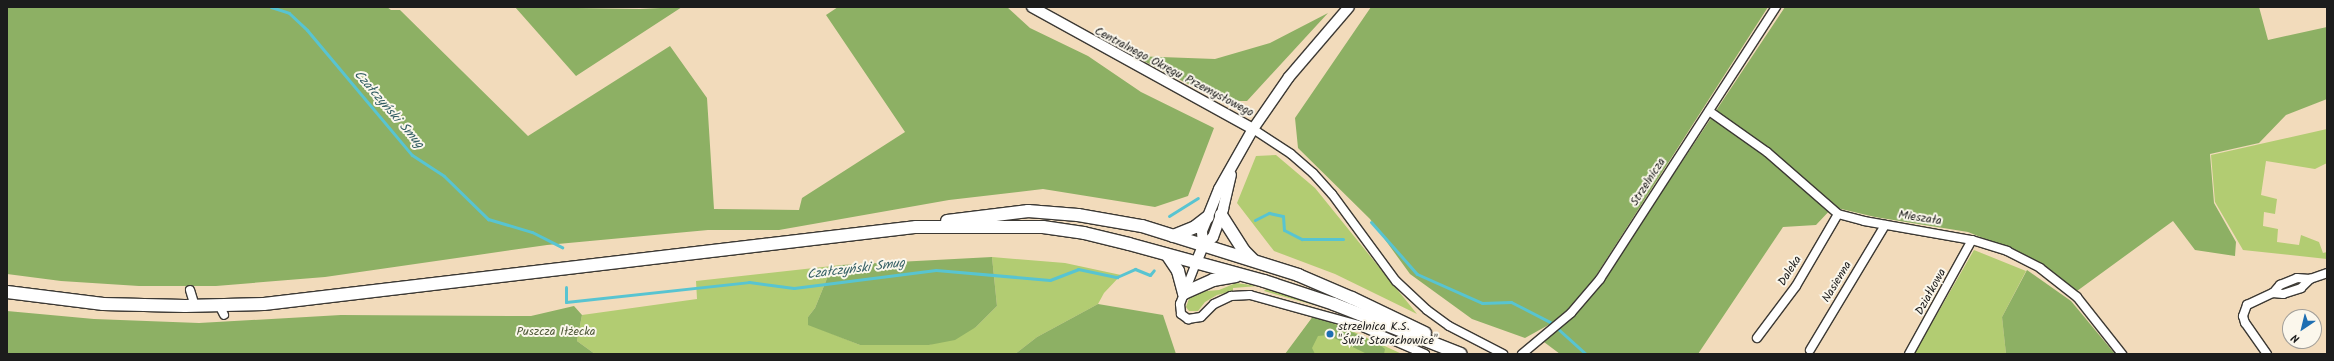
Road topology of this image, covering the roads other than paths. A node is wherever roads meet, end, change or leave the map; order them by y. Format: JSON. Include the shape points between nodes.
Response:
{"nodes":[{"id":1,"x":1032,"y":7,"type":"edge"},
{"id":2,"x":1349,"y":7,"type":"edge"},
{"id":3,"x":1776,"y":7,"type":"edge"},
{"id":4,"x":1709,"y":111,"type":"junction"},
{"id":5,"x":1253,"y":129,"type":"junction"},
{"id":6,"x":1232,"y":169,"type":"junction"},
{"id":7,"x":1838,"y":214,"type":"junction"},
{"id":8,"x":1221,"y":215,"type":"junction"},
{"id":9,"x":1208,"y":217,"type":"junction"},
{"id":10,"x":1885,"y":225,"type":"junction"},
{"id":11,"x":925,"y":226,"type":"junction"},
{"id":12,"x":1173,"y":236,"type":"junction"},
{"id":13,"x":1972,"y":240,"type":"junction"},
{"id":14,"x":1203,"y":246,"type":"junction"},
{"id":15,"x":1168,"y":256,"type":"junction"},
{"id":16,"x":1254,"y":260,"type":"junction"},
{"id":17,"x":1196,"y":263,"type":"junction"},
{"id":18,"x":2327,"y":273,"type":"edge"},
{"id":19,"x":1243,"y":276,"type":"junction"},
{"id":20,"x":190,"y":290,"type":"dead end"},
{"id":21,"x":7,"y":292,"type":"edge"},
{"id":22,"x":1184,"y":293,"type":"junction"},
{"id":23,"x":195,"y":306,"type":"junction"},
{"id":24,"x":1757,"y":338,"type":"dead end"},
{"id":25,"x":1810,"y":350,"type":"dead end"},
{"id":26,"x":1425,"y":354,"type":"edge"},
{"id":27,"x":1462,"y":354,"type":"edge"},
{"id":28,"x":1503,"y":354,"type":"edge"},
{"id":29,"x":1522,"y":354,"type":"edge"},
{"id":30,"x":1909,"y":354,"type":"edge"},
{"id":31,"x":2122,"y":354,"type":"edge"},
{"id":32,"x":2266,"y":354,"type":"edge"}],
"edges":[{"from":1,"to":5,"type":"street","name":"Centralnego Okręgu Przemysłowego"},
{"from":2,"to":5,"type":"street","name":"Centralnego Okręgu Przemysłowego","via":[[1290,77]]},
{"from":3,"to":4,"type":"street","name":"Strzelnicza"},
{"from":4,"to":7,"type":"street","name":"Mieszała","via":[[1767,152]]},
{"from":4,"to":29,"type":"street","name":"Strzelnicza","via":[[1587,295],[1571,313]]},
{"from":5,"to":6,"type":"street"},
{"from":5,"to":28,"type":"street","via":[[1291,154],[1313,174],[1332,194],[1396,281],[1427,310],[1449,326]]},
{"from":6,"to":8,"type":"street"},
{"from":6,"to":9,"type":"street","via":[[1219,189]]},
{"from":7,"to":10,"type":"street","name":"Mieszała"},
{"from":7,"to":24,"type":"street","name":"Daleka","via":[[1796,286]]},
{"from":8,"to":14,"type":"street","via":[[1213,237]]},
{"from":8,"to":16,"type":"main road","via":[[1244,251]]},
{"from":9,"to":12,"type":"main road","via":[[1196,227]]},
{"from":9,"to":14,"type":"street","via":[[1202,231]]},
{"from":10,"to":13,"type":"street","name":"Mieszała"},
{"from":10,"to":25,"type":"street","name":"Nasienna"},
{"from":11,"to":12,"type":"main road","via":[[956,219],[1028,212],[1110,220]]},
{"from":11,"to":15,"type":"main road","via":[[1043,227],[1084,233]]},
{"from":11,"to":23,"type":"main road","via":[[222,310]]},
{"from":12,"to":14,"type":"main road"},
{"from":13,"to":30,"type":"street","name":"Działkowa"},
{"from":13,"to":31,"type":"street","name":"Mieszała","via":[[2014,254],[2055,278],[2087,309]]},
{"from":14,"to":16,"type":"main road"},
{"from":14,"to":17,"type":"street"},
{"from":15,"to":17,"type":"main road"},
{"from":15,"to":22,"type":"main road","via":[[1178,271]]},
{"from":16,"to":27,"type":"main road","via":[[1352,298],[1407,323]]},
{"from":17,"to":19,"type":"main road"},
{"from":17,"to":22,"type":"street"},
{"from":18,"to":32,"type":"street","via":[[2310,279],[2301,288],[2283,294],[2273,293],[2248,303],[2243,316],[2248,329]]},
{"from":19,"to":22,"type":"main road","via":[[1213,280]]},
{"from":19,"to":27,"type":"main road","via":[[1334,304]]},
{"from":20,"to":23,"type":"street"},
{"from":21,"to":23,"type":"main road","via":[[103,304]]},
{"from":22,"to":26,"type":"street","via":[[1180,304],[1181,314],[1191,320],[1201,317],[1219,300],[1230,296],[1250,295],[1358,325]]}]}
